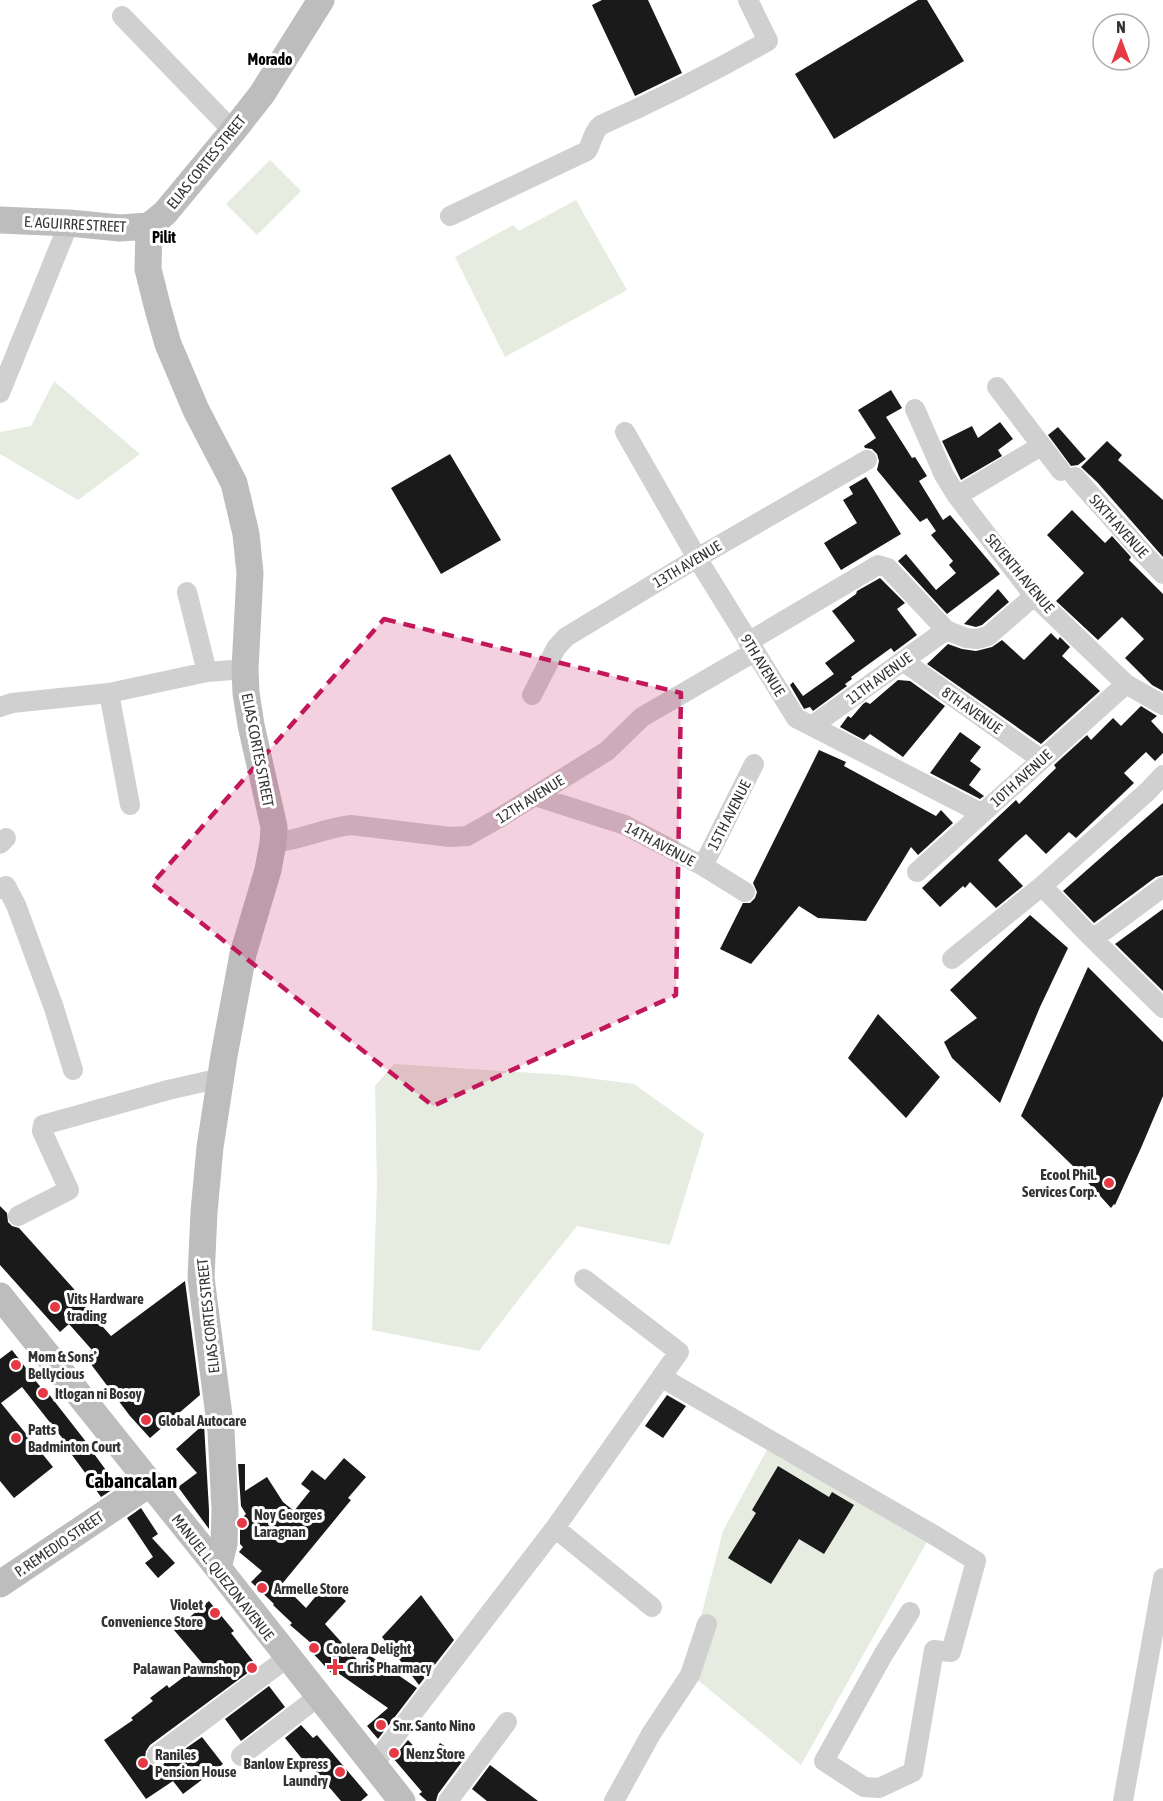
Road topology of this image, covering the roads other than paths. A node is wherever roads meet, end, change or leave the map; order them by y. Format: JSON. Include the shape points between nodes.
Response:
{"nodes":[{"id":1,"x":321,"y":0,"type":"edge"},
{"id":2,"x":748,"y":0,"type":"edge"},
{"id":3,"x":122,"y":16,"type":"dead end"},
{"id":4,"x":233,"y":131,"type":"junction"},
{"id":5,"x":450,"y":216,"type":"dead end"},
{"id":6,"x":0,"y":220,"type":"edge"},
{"id":7,"x":69,"y":223,"type":"junction"},
{"id":8,"x":149,"y":226,"type":"junction"},
{"id":9,"x":997,"y":387,"type":"dead end"},
{"id":10,"x":0,"y":393,"type":"edge"},
{"id":11,"x":915,"y":409,"type":"dead end"},
{"id":12,"x":626,"y":432,"type":"dead end"},
{"id":13,"x":1041,"y":446,"type":"junction"},
{"id":14,"x":867,"y":460,"type":"dead end"},
{"id":15,"x":957,"y":496,"type":"junction"},
{"id":16,"x":697,"y":558,"type":"junction"},
{"id":17,"x":1163,"y":574,"type":"edge"},
{"id":18,"x":187,"y":592,"type":"dead end"},
{"id":19,"x":1034,"y":596,"type":"junction"},
{"id":20,"x":946,"y":630,"type":"junction"},
{"id":21,"x":752,"y":647,"type":"junction"},
{"id":22,"x":903,"y":661,"type":"junction"},
{"id":23,"x":245,"y":669,"type":"junction"},
{"id":24,"x":207,"y":672,"type":"junction"},
{"id":25,"x":1126,"y":684,"type":"junction"},
{"id":26,"x":109,"y":693,"type":"junction"},
{"id":27,"x":532,"y":694,"type":"dead end"},
{"id":28,"x":1163,"y":705,"type":"edge"},
{"id":29,"x":0,"y":707,"type":"edge"},
{"id":30,"x":812,"y":726,"type":"junction"},
{"id":31,"x":1042,"y":759,"type":"junction"},
{"id":32,"x":754,"y":764,"type":"dead end"},
{"id":33,"x":1163,"y":775,"type":"edge"},
{"id":34,"x":535,"y":796,"type":"junction"},
{"id":35,"x":130,"y":805,"type":"dead end"},
{"id":36,"x":981,"y":813,"type":"junction"},
{"id":37,"x":273,"y":843,"type":"junction"},
{"id":38,"x":703,"y":866,"type":"junction"},
{"id":39,"x":917,"y":872,"type":"dead end"},
{"id":40,"x":1042,"y":886,"type":"junction"},
{"id":41,"x":3,"y":887,"type":"edge"},
{"id":42,"x":1163,"y":888,"type":"edge"},
{"id":43,"x":745,"y":892,"type":"dead end"},
{"id":44,"x":1093,"y":939,"type":"junction"},
{"id":45,"x":952,"y":959,"type":"dead end"},
{"id":46,"x":1163,"y":1008,"type":"edge"},
{"id":47,"x":73,"y":1070,"type":"dead end"},
{"id":48,"x":221,"y":1078,"type":"junction"},
{"id":49,"x":18,"y":1216,"type":"dead end"},
{"id":50,"x":584,"y":1279,"type":"dead end"},
{"id":51,"x":0,"y":1296,"type":"edge"},
{"id":52,"x":661,"y":1377,"type":"junction"},
{"id":53,"x":149,"y":1484,"type":"junction"},
{"id":54,"x":555,"y":1528,"type":"junction"},
{"id":55,"x":218,"y":1568,"type":"junction"},
{"id":56,"x":1163,"y":1578,"type":"edge"},
{"id":57,"x":0,"y":1584,"type":"edge"},
{"id":58,"x":652,"y":1608,"type":"dead end"},
{"id":59,"x":910,"y":1612,"type":"dead end"},
{"id":60,"x":707,"y":1624,"type":"dead end"},
{"id":61,"x":287,"y":1658,"type":"junction"},
{"id":62,"x":319,"y":1696,"type":"junction"},
{"id":63,"x":507,"y":1722,"type":"dead end"},
{"id":64,"x":157,"y":1755,"type":"dead end"},
{"id":65,"x":241,"y":1756,"type":"dead end"},
{"id":66,"x":373,"y":1765,"type":"junction"},
{"id":67,"x":402,"y":1801,"type":"edge"},
{"id":68,"x":448,"y":1801,"type":"edge"},
{"id":69,"x":614,"y":1801,"type":"edge"},
{"id":70,"x":1123,"y":1801,"type":"edge"}],
"edges":[{"from":1,"to":4,"type":"street","name":"ELIAS CORTES STREET","via":[[262,94]]},
{"from":2,"to":5,"type":"street","via":[[768,41],[601,125],[587,151]]},
{"from":3,"to":4,"type":"street"},
{"from":4,"to":8,"type":"street","name":"ELIAS CORTES STREET","via":[[165,213]]},
{"from":6,"to":7,"type":"street","name":"E. AGUIRRE STREET"},
{"from":7,"to":8,"type":"street","name":"E. AGUIRRE STREET","via":[[120,228]]},
{"from":7,"to":10,"type":"street"},
{"from":8,"to":23,"type":"street","name":"ELIAS CORTES STREET","via":[[148,269],[168,344],[196,410],[234,483],[246,534],[250,573]]},
{"from":9,"to":13,"type":"street","name":"SIXTH AVENUE"},
{"from":11,"to":15,"type":"street","name":"SEVENTH AVENUE"},
{"from":12,"to":16,"type":"street","name":"9TH AVENUE"},
{"from":13,"to":15,"type":"street"},
{"from":13,"to":17,"type":"street","name":"SIXTH AVENUE"},
{"from":14,"to":16,"type":"street","name":"13TH AVENUE"},
{"from":15,"to":19,"type":"street","name":"SEVENTH AVENUE"},
{"from":16,"to":21,"type":"street","name":"9TH AVENUE"},
{"from":16,"to":27,"type":"street","name":"13TH AVENUE","via":[[566,638],[556,648]]},
{"from":18,"to":24,"type":"street"},
{"from":19,"to":20,"type":"street","name":"12TH AVENUE","via":[[988,636],[966,638]]},
{"from":19,"to":25,"type":"street","name":"SEVENTH AVENUE"},
{"from":20,"to":21,"type":"street","name":"12TH AVENUE","via":[[888,568],[878,564]]},
{"from":20,"to":22,"type":"street","name":"11TH AVENUE"},
{"from":21,"to":30,"type":"street","name":"9TH AVENUE","via":[[796,718]]},
{"from":21,"to":34,"type":"street","name":"12TH AVENUE","via":[[642,717],[607,751]]},
{"from":22,"to":30,"type":"street","name":"11TH AVENUE"},
{"from":22,"to":31,"type":"street","name":"8TH AVENUE"},
{"from":23,"to":24,"type":"street"},
{"from":23,"to":37,"type":"street","name":"ELIAS CORTES STREET","via":[[251,724],[274,827]]},
{"from":24,"to":26,"type":"street"},
{"from":25,"to":28,"type":"street","name":"SEVENTH AVENUE"},
{"from":25,"to":31,"type":"street","name":"10TH AVENUE"},
{"from":26,"to":29,"type":"street"},
{"from":26,"to":35,"type":"street"},
{"from":30,"to":36,"type":"street","name":"9TH AVENUE"},
{"from":31,"to":36,"type":"street","name":"10TH AVENUE"},
{"from":32,"to":38,"type":"street","name":"15TH AVENUE"},
{"from":33,"to":40,"type":"street"},
{"from":34,"to":37,"type":"street","name":"12TH AVENUE","via":[[464,837],[351,825]]},
{"from":34,"to":38,"type":"street","name":"14TH AVENUE","via":[[625,825]]},
{"from":36,"to":39,"type":"street","name":"10TH AVENUE"},
{"from":37,"to":48,"type":"street","name":"ELIAS CORTES STREET","via":[[243,954]]},
{"from":38,"to":43,"type":"street","name":"14TH AVENUE"},
{"from":40,"to":44,"type":"street"},
{"from":40,"to":45,"type":"street"},
{"from":41,"to":47,"type":"street","via":[[16,905]]},
{"from":42,"to":44,"type":"street"},
{"from":44,"to":46,"type":"street"},
{"from":48,"to":49,"type":"street","via":[[43,1125],[42,1131],[69,1190]]},
{"from":48,"to":55,"type":"street","name":"ELIAS CORTES STREET","via":[[210,1147],[201,1278],[220,1431],[225,1510],[224,1544]]},
{"from":50,"to":52,"type":"street","via":[[679,1352]]},
{"from":51,"to":53,"type":"street","name":"MANUEL L. QUEZON AVENUE"},
{"from":52,"to":54,"type":"street"},
{"from":52,"to":59,"type":"street","via":[[976,1561],[951,1652],[934,1650],[914,1772],[879,1788],[864,1787],[824,1761]]},
{"from":53,"to":55,"type":"street","name":"MANUEL L. QUEZON AVENUE"},
{"from":53,"to":57,"type":"street","name":"P. REMEDIO STREET"},
{"from":54,"to":58,"type":"street"},
{"from":54,"to":66,"type":"street"},
{"from":55,"to":61,"type":"street","name":"MANUEL L. QUEZON AVENUE"},
{"from":56,"to":70,"type":"street"},
{"from":60,"to":69,"type":"street","via":[[690,1675]]},
{"from":61,"to":62,"type":"street","name":"MANUEL L. QUEZON AVENUE"},
{"from":61,"to":64,"type":"street"},
{"from":62,"to":65,"type":"street"},
{"from":62,"to":66,"type":"street","name":"MANUEL L. QUEZON AVENUE"},
{"from":63,"to":68,"type":"street"},
{"from":66,"to":67,"type":"street","name":"MANUEL L. QUEZON AVENUE"}]}
